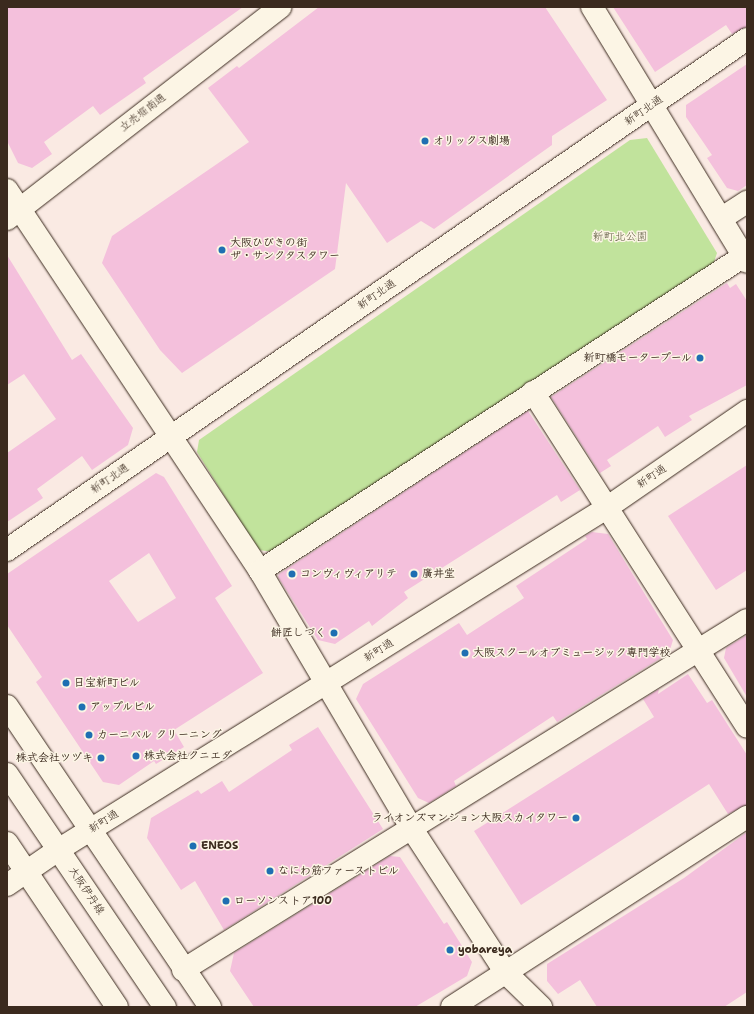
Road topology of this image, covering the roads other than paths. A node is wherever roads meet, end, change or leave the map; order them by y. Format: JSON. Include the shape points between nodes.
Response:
{"nodes":[{"id":1,"x":280,"y":7,"type":"edge"},
{"id":2,"x":592,"y":7,"type":"edge"},
{"id":3,"x":747,"y":39,"type":"edge"},
{"id":4,"x":653,"y":105,"type":"junction"},
{"id":5,"x":7,"y":190,"type":"edge"},
{"id":6,"x":747,"y":202,"type":"edge"},
{"id":7,"x":13,"y":215,"type":"edge"},
{"id":8,"x":722,"y":218,"type":"junction"},
{"id":9,"x":745,"y":259,"type":"edge"},
{"id":10,"x":533,"y":392,"type":"junction"},
{"id":11,"x":747,"y":411,"type":"edge"},
{"id":12,"x":170,"y":438,"type":"junction"},
{"id":13,"x":605,"y":508,"type":"junction"},
{"id":14,"x":7,"y":550,"type":"edge"},
{"id":15,"x":260,"y":571,"type":"junction"},
{"id":16,"x":747,"y":620,"type":"edge"},
{"id":17,"x":699,"y":650,"type":"junction"},
{"id":18,"x":324,"y":685,"type":"junction"},
{"id":19,"x":7,"y":706,"type":"edge"},
{"id":20,"x":747,"y":726,"type":"edge"},
{"id":21,"x":7,"y":774,"type":"edge"},
{"id":22,"x":747,"y":817,"type":"edge"},
{"id":23,"x":412,"y":829,"type":"junction"},
{"id":24,"x":91,"y":831,"type":"junction"},
{"id":25,"x":7,"y":843,"type":"edge"},
{"id":26,"x":58,"y":850,"type":"junction"},
{"id":27,"x":26,"y":872,"type":"junction"},
{"id":28,"x":7,"y":885,"type":"edge"},
{"id":29,"x":183,"y":970,"type":"junction"},
{"id":30,"x":506,"y":973,"type":"junction"},
{"id":31,"x":117,"y":1007,"type":"edge"},
{"id":32,"x":165,"y":1007,"type":"edge"},
{"id":33,"x":210,"y":1007,"type":"edge"},
{"id":34,"x":452,"y":1007,"type":"edge"},
{"id":35,"x":541,"y":1007,"type":"edge"}],
"edges":[{"from":1,"to":7,"type":"street","name":"立売堀南通"},
{"from":2,"to":4,"type":"street"},
{"from":3,"to":4,"type":"street","name":"新町北通"},
{"from":4,"to":8,"type":"street"},
{"from":4,"to":12,"type":"street","name":"新町北通"},
{"from":5,"to":7,"type":"street"},
{"from":6,"to":8,"type":"street"},
{"from":7,"to":12,"type":"street"},
{"from":8,"to":9,"type":"street"},
{"from":9,"to":10,"type":"street"},
{"from":10,"to":13,"type":"street"},
{"from":10,"to":15,"type":"street"},
{"from":11,"to":13,"type":"street","name":"新町通"},
{"from":12,"to":14,"type":"street","name":"新町北通"},
{"from":12,"to":15,"type":"street"},
{"from":13,"to":17,"type":"street"},
{"from":13,"to":18,"type":"street","name":"新町通"},
{"from":15,"to":18,"type":"street"},
{"from":16,"to":17,"type":"street"},
{"from":17,"to":20,"type":"street"},
{"from":17,"to":23,"type":"street"},
{"from":18,"to":23,"type":"street"},
{"from":18,"to":24,"type":"street","name":"新町通"},
{"from":19,"to":24,"type":"street"},
{"from":21,"to":26,"type":"street","name":"大阪伊丹線"},
{"from":22,"to":30,"type":"street"},
{"from":23,"to":29,"type":"street"},
{"from":23,"to":30,"type":"street"},
{"from":24,"to":26,"type":"street","name":"新町通"},
{"from":24,"to":29,"type":"street"},
{"from":25,"to":27,"type":"street"},
{"from":26,"to":27,"type":"street","name":"新町通"},
{"from":26,"to":32,"type":"street","name":"大阪伊丹線"},
{"from":27,"to":28,"type":"street","name":"新町通"},
{"from":27,"to":31,"type":"street"},
{"from":29,"to":33,"type":"street"},
{"from":30,"to":34,"type":"street"},
{"from":30,"to":35,"type":"street"}]}
